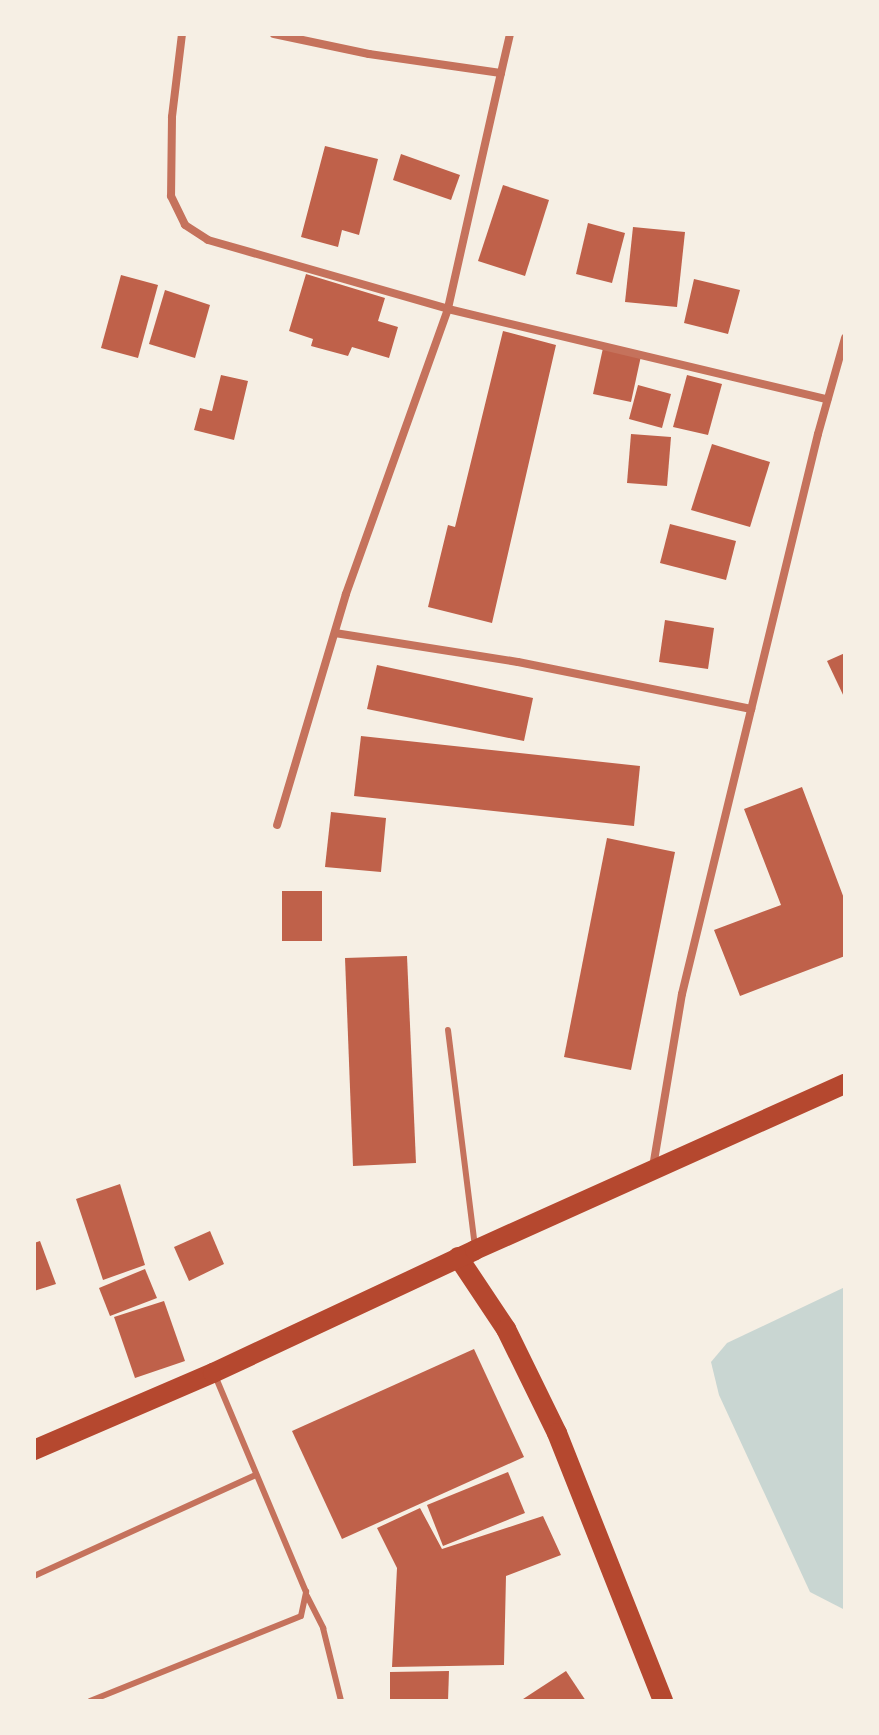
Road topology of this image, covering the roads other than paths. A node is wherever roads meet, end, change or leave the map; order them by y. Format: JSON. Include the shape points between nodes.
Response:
{"nodes":[{"id":1,"x":182,"y":34,"type":"edge"},
{"id":2,"x":274,"y":34,"type":"edge"},
{"id":3,"x":510,"y":34,"type":"edge"},
{"id":4,"x":501,"y":73,"type":"junction"},
{"id":5,"x":448,"y":309,"type":"junction"},
{"id":6,"x":845,"y":338,"type":"edge"},
{"id":7,"x":827,"y":399,"type":"junction"},
{"id":8,"x":335,"y":633,"type":"junction"},
{"id":9,"x":751,"y":709,"type":"junction"},
{"id":10,"x":277,"y":825,"type":"dead end"},
{"id":11,"x":448,"y":1030,"type":"dead end"},
{"id":12,"x":845,"y":1084,"type":"edge"},
{"id":13,"x":652,"y":1172,"type":"junction"},
{"id":14,"x":467,"y":1254,"type":"junction"},
{"id":15,"x":213,"y":1373,"type":"junction"},
{"id":16,"x":34,"y":1450,"type":"edge"},
{"id":17,"x":256,"y":1475,"type":"junction"},
{"id":18,"x":34,"y":1576,"type":"edge"},
{"id":19,"x":306,"y":1592,"type":"junction"},
{"id":20,"x":90,"y":1701,"type":"edge"},
{"id":21,"x":341,"y":1701,"type":"edge"},
{"id":22,"x":663,"y":1701,"type":"edge"}],
"edges":[{"from":1,"to":5,"type":"street","via":[[172,117],[171,196],[185,225],[208,240]]},
{"from":2,"to":4,"type":"street"},
{"from":3,"to":4,"type":"street"},
{"from":4,"to":5,"type":"street"},
{"from":5,"to":7,"type":"street"},
{"from":5,"to":8,"type":"street"},
{"from":6,"to":7,"type":"street"},
{"from":7,"to":9,"type":"street"},
{"from":8,"to":9,"type":"street","via":[[518,662]]},
{"from":8,"to":10,"type":"street"},
{"from":9,"to":13,"type":"street","via":[[682,994]]},
{"from":11,"to":14,"type":"lane"},
{"from":12,"to":13,"type":"main road"},
{"from":13,"to":14,"type":"main road"},
{"from":14,"to":15,"type":"main road"},
{"from":14,"to":22,"type":"main road","via":[[557,1433]]},
{"from":15,"to":16,"type":"main road"},
{"from":15,"to":17,"type":"lane"},
{"from":17,"to":18,"type":"lane"},
{"from":17,"to":19,"type":"lane"},
{"from":19,"to":20,"type":"lane","via":[[301,1616]]},
{"from":19,"to":21,"type":"lane","via":[[323,1628]]}]}
